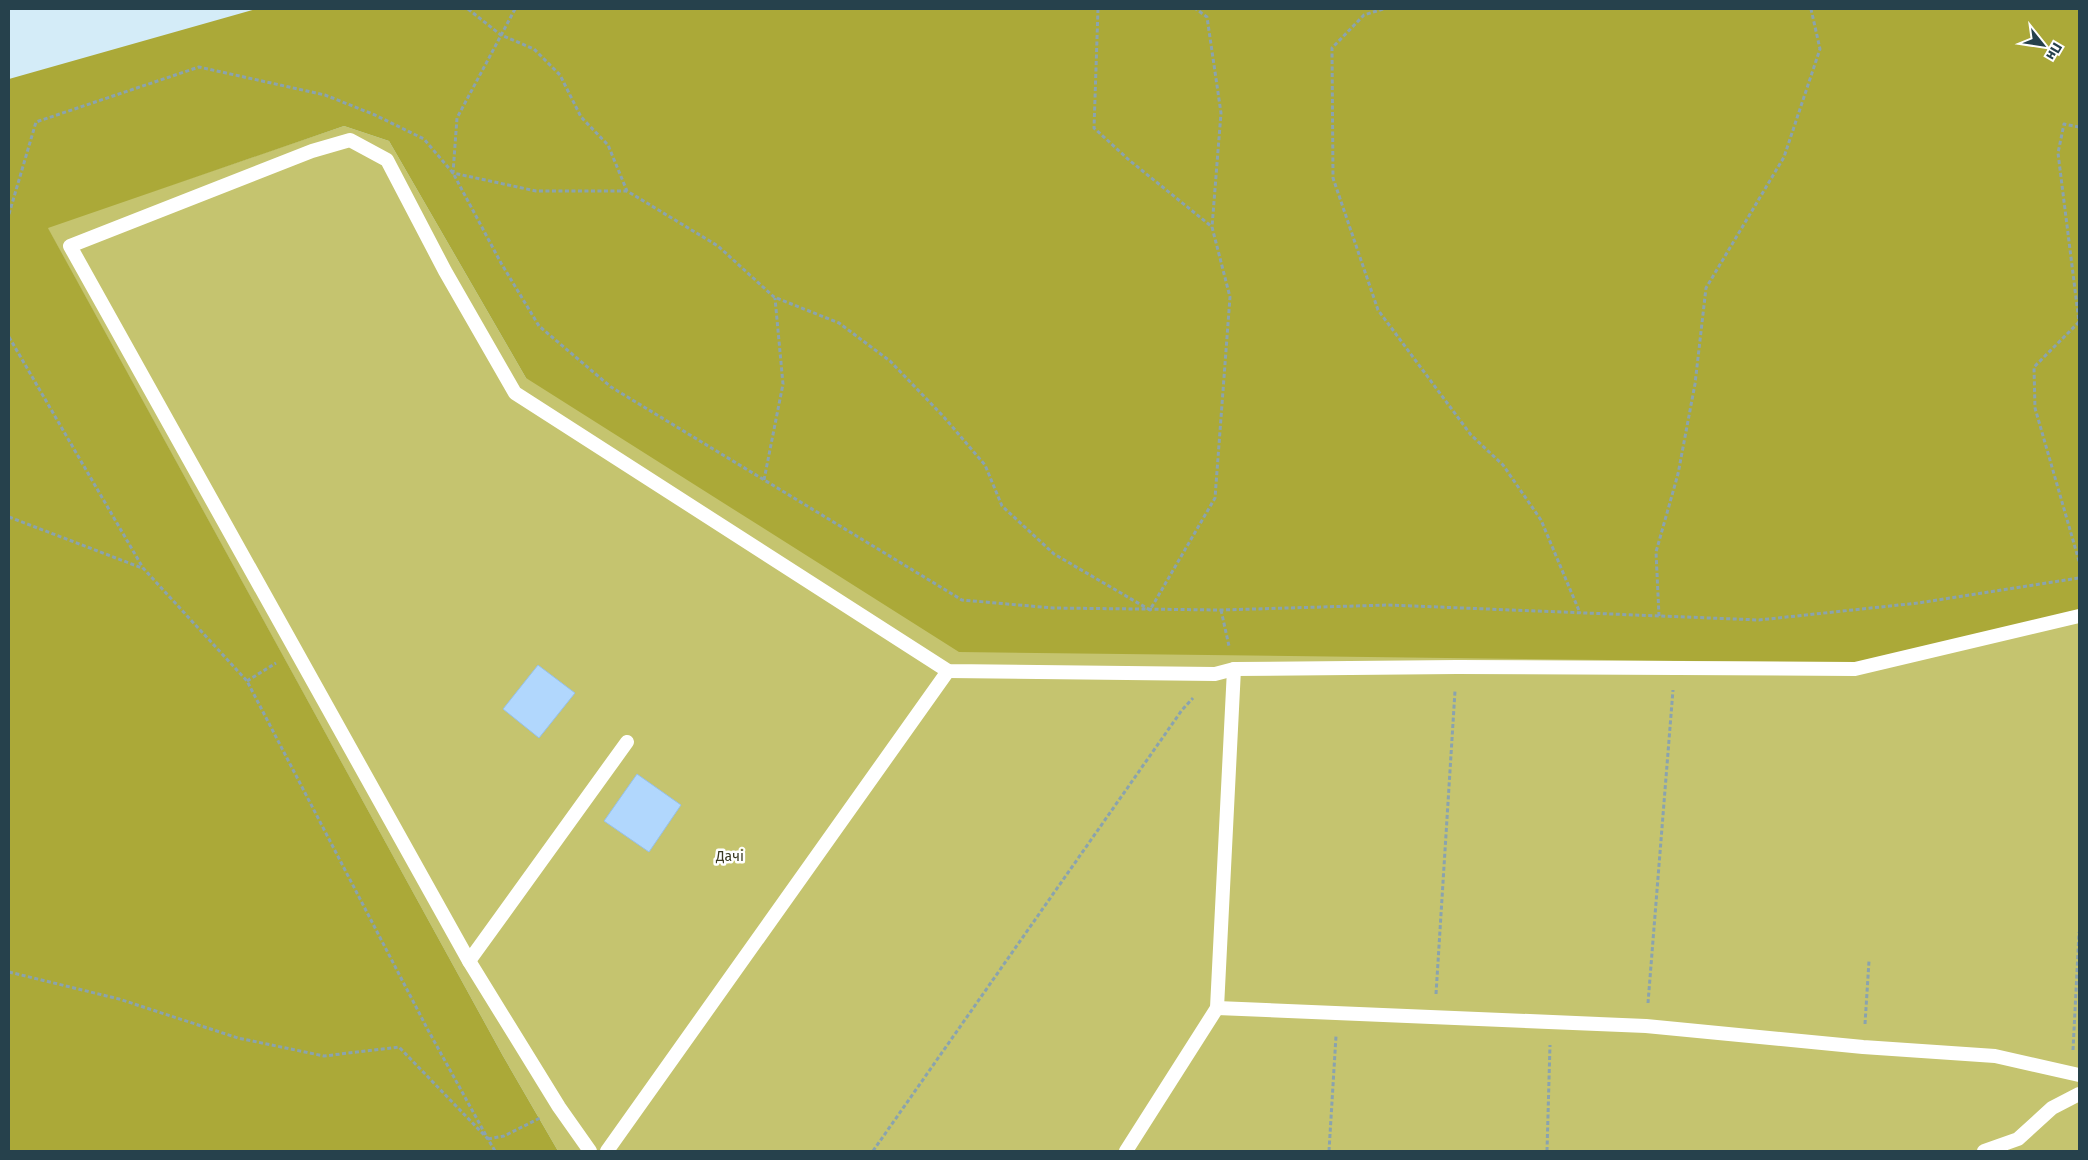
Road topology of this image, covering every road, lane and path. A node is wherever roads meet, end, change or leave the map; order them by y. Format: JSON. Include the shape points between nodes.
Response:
{"nodes":[{"id":1,"x":468,"y":9,"type":"edge"},
{"id":2,"x":515,"y":9,"type":"edge"},
{"id":3,"x":1098,"y":9,"type":"edge"},
{"id":4,"x":1196,"y":9,"type":"edge"},
{"id":5,"x":1383,"y":9,"type":"edge"},
{"id":6,"x":1811,"y":9,"type":"edge"},
{"id":7,"x":501,"y":35,"type":"junction"},
{"id":8,"x":2079,"y":127,"type":"edge"},
{"id":9,"x":453,"y":173,"type":"junction"},
{"id":10,"x":627,"y":191,"type":"junction"},
{"id":11,"x":9,"y":214,"type":"edge"},
{"id":12,"x":1212,"y":227,"type":"junction"},
{"id":13,"x":774,"y":297,"type":"junction"},
{"id":14,"x":2079,"y":322,"type":"edge"},
{"id":15,"x":9,"y":337,"type":"edge"},
{"id":16,"x":764,"y":480,"type":"junction"},
{"id":17,"x":9,"y":517,"type":"edge"},
{"id":18,"x":2079,"y":561,"type":"edge"},
{"id":19,"x":143,"y":568,"type":"junction"},
{"id":20,"x":2079,"y":578,"type":"edge"},
{"id":21,"x":1150,"y":610,"type":"junction"},
{"id":22,"x":1220,"y":610,"type":"junction"},
{"id":23,"x":1580,"y":612,"type":"junction"},
{"id":24,"x":1659,"y":616,"type":"junction"},
{"id":25,"x":2079,"y":616,"type":"edge"},
{"id":26,"x":297,"y":652,"type":"junction"},
{"id":27,"x":1456,"y":667,"type":"junction"},
{"id":28,"x":1675,"y":668,"type":"junction"},
{"id":29,"x":1234,"y":669,"type":"junction"},
{"id":30,"x":948,"y":671,"type":"junction"},
{"id":31,"x":1215,"y":674,"type":"junction"},
{"id":32,"x":247,"y":681,"type":"junction"},
{"id":33,"x":627,"y":742,"type":"dead end"},
{"id":34,"x":2079,"y":932,"type":"edge"},
{"id":35,"x":470,"y":961,"type":"junction"},
{"id":36,"x":1869,"y":961,"type":"dead end"},
{"id":37,"x":9,"y":972,"type":"edge"},
{"id":38,"x":1217,"y":1008,"type":"junction"},
{"id":39,"x":1337,"y":1013,"type":"junction"},
{"id":40,"x":1434,"y":1017,"type":"junction"},
{"id":41,"x":1550,"y":1022,"type":"junction"},
{"id":42,"x":1646,"y":1026,"type":"junction"},
{"id":43,"x":1863,"y":1047,"type":"junction"},
{"id":44,"x":2076,"y":1074,"type":"edge"},
{"id":45,"x":2079,"y":1094,"type":"edge"},
{"id":46,"x":559,"y":1107,"type":"junction"},
{"id":47,"x":488,"y":1139,"type":"junction"},
{"id":48,"x":495,"y":1151,"type":"edge"},
{"id":49,"x":590,"y":1151,"type":"edge"},
{"id":50,"x":608,"y":1151,"type":"edge"},
{"id":51,"x":873,"y":1151,"type":"edge"},
{"id":52,"x":1126,"y":1151,"type":"edge"},
{"id":53,"x":1329,"y":1151,"type":"edge"},
{"id":54,"x":1547,"y":1151,"type":"edge"},
{"id":55,"x":1984,"y":1151,"type":"edge"}],
"edges":[{"from":1,"to":7,"type":"path"},
{"from":2,"to":7,"type":"path"},
{"from":3,"to":12,"type":"path","via":[[1094,128]]},
{"from":4,"to":12,"type":"path","via":[[1207,18],[1221,113]]},
{"from":5,"to":23,"type":"path","via":[[1364,15],[1332,48],[1333,178],[1378,310],[1471,435],[1504,465],[1541,520]]},
{"from":6,"to":24,"type":"path","via":[[1820,50],[1784,157],[1706,288],[1695,384],[1678,474],[1656,552]]},
{"from":7,"to":9,"type":"path","via":[[457,118]]},
{"from":7,"to":10,"type":"path","via":[[534,49],[560,75],[582,117],[608,146]]},
{"from":8,"to":14,"type":"path","via":[[2064,124],[2058,153]]},
{"from":9,"to":10,"type":"path","via":[[536,192]]},
{"from":9,"to":11,"type":"path","via":[[424,139],[375,115],[325,95],[199,67],[36,122]]},
{"from":9,"to":16,"type":"path","via":[[500,263],[539,326],[611,387]]},
{"from":10,"to":13,"type":"path","via":[[718,246]]},
{"from":12,"to":21,"type":"path","via":[[1230,298],[1215,498]]},
{"from":13,"to":16,"type":"path","via":[[783,384]]},
{"from":13,"to":21,"type":"path","via":[[839,324],[890,362],[985,465],[1002,506],[1054,554]]},
{"from":14,"to":18,"type":"path","via":[[2034,367],[2035,408]]},
{"from":15,"to":19,"type":"path"},
{"from":16,"to":21,"type":"path","via":[[962,600],[1054,608]]},
{"from":17,"to":19,"type":"path"},
{"from":19,"to":32,"type":"path"},
{"from":20,"to":24,"type":"path","via":[[1918,603],[1759,620]]},
{"from":21,"to":22,"type":"path"},
{"from":22,"to":23,"type":"path","via":[[1388,604]]},
{"from":22,"to":29,"type":"path"},
{"from":23,"to":24,"type":"path"},
{"from":25,"to":28,"type":"lane","via":[[1855,669]]},
{"from":26,"to":30,"type":"lane","via":[[70,246],[312,151],[350,140],[387,160],[515,394]]},
{"from":26,"to":32,"type":"path"},
{"from":26,"to":35,"type":"lane"},
{"from":27,"to":28,"type":"lane"},
{"from":27,"to":29,"type":"lane"},
{"from":27,"to":40,"type":"path"},
{"from":28,"to":42,"type":"path"},
{"from":29,"to":31,"type":"lane"},
{"from":29,"to":38,"type":"lane"},
{"from":30,"to":31,"type":"lane"},
{"from":30,"to":50,"type":"lane"},
{"from":31,"to":51,"type":"path","via":[[1182,710]]},
{"from":32,"to":47,"type":"path"},
{"from":33,"to":35,"type":"lane"},
{"from":34,"to":44,"type":"path"},
{"from":35,"to":46,"type":"lane"},
{"from":36,"to":43,"type":"path"},
{"from":37,"to":47,"type":"path","via":[[118,999],[238,1038],[324,1056],[399,1047]]},
{"from":38,"to":39,"type":"lane"},
{"from":38,"to":52,"type":"lane"},
{"from":39,"to":40,"type":"lane"},
{"from":39,"to":53,"type":"path"},
{"from":40,"to":41,"type":"lane"},
{"from":41,"to":42,"type":"lane"},
{"from":41,"to":54,"type":"path"},
{"from":42,"to":43,"type":"lane"},
{"from":43,"to":44,"type":"lane","via":[[1995,1056]]},
{"from":45,"to":55,"type":"lane","via":[[2052,1108],[2018,1139]]},
{"from":46,"to":47,"type":"path","via":[[504,1136]]},
{"from":46,"to":49,"type":"lane"},
{"from":47,"to":48,"type":"path"}]}
